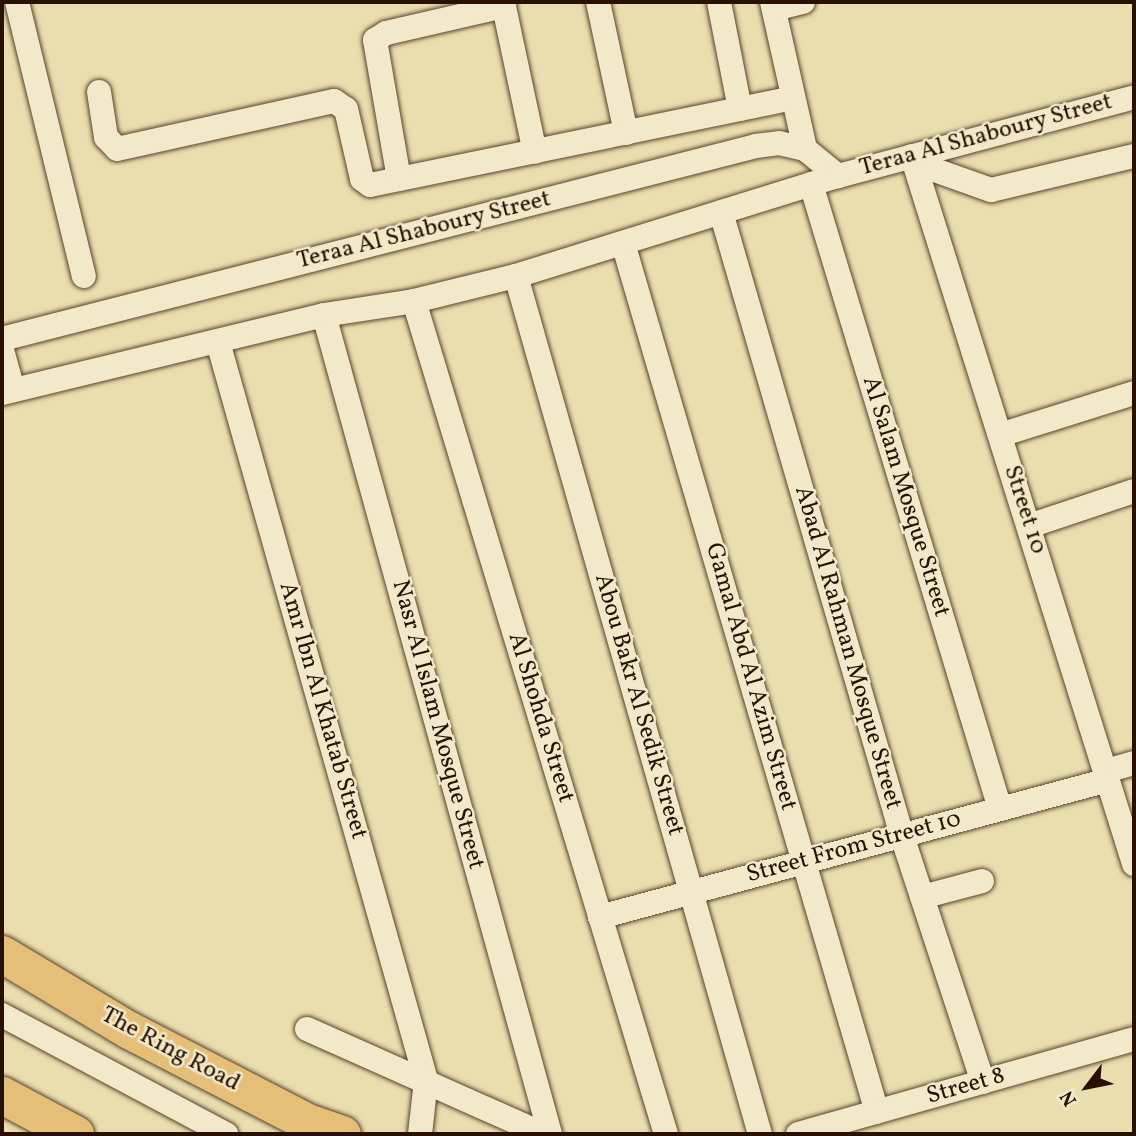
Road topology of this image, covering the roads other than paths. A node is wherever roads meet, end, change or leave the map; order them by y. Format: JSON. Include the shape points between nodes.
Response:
{"nodes":[{"id":1,"x":18,"y":2,"type":"edge"},
{"id":2,"x":598,"y":2,"type":"edge"},
{"id":3,"x":719,"y":2,"type":"edge"},
{"id":4,"x":803,"y":2,"type":"edge"},
{"id":5,"x":503,"y":4,"type":"edge"},
{"id":6,"x":773,"y":6,"type":"edge"},
{"id":7,"x":99,"y":92,"type":"dead end"},
{"id":8,"x":1134,"y":97,"type":"edge"},
{"id":9,"x":792,"y":98,"type":"junction"},
{"id":10,"x":740,"y":109,"type":"junction"},
{"id":11,"x":626,"y":133,"type":"junction"},
{"id":12,"x":805,"y":149,"type":"junction"},
{"id":13,"x":535,"y":152,"type":"junction"},
{"id":14,"x":1134,"y":156,"type":"edge"},
{"id":15,"x":913,"y":160,"type":"junction"},
{"id":16,"x":838,"y":176,"type":"junction"},
{"id":17,"x":399,"y":179,"type":"junction"},
{"id":18,"x":811,"y":184,"type":"junction"},
{"id":19,"x":722,"y":212,"type":"junction"},
{"id":20,"x":623,"y":243,"type":"junction"},
{"id":21,"x":84,"y":276,"type":"dead end"},
{"id":22,"x":516,"y":276,"type":"junction"},
{"id":23,"x":414,"y":301,"type":"junction"},
{"id":24,"x":324,"y":315,"type":"junction"},
{"id":25,"x":2,"y":339,"type":"edge"},
{"id":26,"x":218,"y":342,"type":"junction"},
{"id":27,"x":2,"y":350,"type":"edge"},
{"id":28,"x":8,"y":391,"type":"edge"},
{"id":29,"x":1134,"y":393,"type":"edge"},
{"id":30,"x":1000,"y":435,"type":"junction"},
{"id":31,"x":1134,"y":491,"type":"edge"},
{"id":32,"x":1029,"y":526,"type":"junction"},
{"id":33,"x":1134,"y":763,"type":"edge"},
{"id":34,"x":1107,"y":776,"type":"junction"},
{"id":35,"x":1000,"y":809,"type":"junction"},
{"id":36,"x":902,"y":836,"type":"junction"},
{"id":37,"x":1133,"y":859,"type":"edge"},
{"id":38,"x":804,"y":862,"type":"junction"},
{"id":39,"x":982,"y":881,"type":"dead end"},
{"id":40,"x":691,"y":893,"type":"junction"},
{"id":41,"x":922,"y":897,"type":"junction"},
{"id":42,"x":600,"y":917,"type":"junction"},
{"id":43,"x":2,"y":954,"type":"edge"},
{"id":44,"x":2,"y":1015,"type":"edge"},
{"id":45,"x":307,"y":1029,"type":"dead end"},
{"id":46,"x":1134,"y":1039,"type":"edge"},
{"id":47,"x":426,"y":1080,"type":"junction"},
{"id":48,"x":983,"y":1082,"type":"junction"},
{"id":49,"x":2,"y":1095,"type":"edge"},
{"id":50,"x":877,"y":1112,"type":"junction"},
{"id":51,"x":75,"y":1134,"type":"edge"},
{"id":52,"x":226,"y":1134,"type":"edge"},
{"id":53,"x":342,"y":1134,"type":"edge"},
{"id":54,"x":420,"y":1134,"type":"edge"},
{"id":55,"x":542,"y":1134,"type":"edge"},
{"id":56,"x":550,"y":1134,"type":"edge"},
{"id":57,"x":666,"y":1134,"type":"edge"},
{"id":58,"x":760,"y":1134,"type":"edge"},
{"id":59,"x":798,"y":1134,"type":"edge"}],
"edges":[{"from":1,"to":21,"type":"street"},
{"from":2,"to":11,"type":"street"},
{"from":3,"to":10,"type":"street"},
{"from":4,"to":6,"type":"street"},
{"from":5,"to":13,"type":"street"},
{"from":5,"to":17,"type":"street","via":[[386,33],[375,40]]},
{"from":6,"to":9,"type":"street"},
{"from":7,"to":17,"type":"street","via":[[106,137],[117,149],[334,101],[346,109],[363,181],[370,185]]},
{"from":8,"to":15,"type":"street","name":"Teraa Al Shaboury Street"},
{"from":9,"to":10,"type":"street"},
{"from":9,"to":12,"type":"street"},
{"from":10,"to":11,"type":"street"},
{"from":11,"to":13,"type":"street"},
{"from":12,"to":16,"type":"street","name":"Teraa Al Shaboury Street"},
{"from":12,"to":25,"type":"street","name":"Teraa Al Shaboury Street","via":[[779,143],[756,146]]},
{"from":13,"to":17,"type":"street"},
{"from":14,"to":15,"type":"street","via":[[991,190]]},
{"from":15,"to":16,"type":"street","name":"Teraa Al Shaboury Street"},
{"from":15,"to":30,"type":"street","name":"Street 10"},
{"from":16,"to":18,"type":"street","name":"Teraa Al Shaboury Street"},
{"from":18,"to":19,"type":"street","name":"Teraa Al Shaboury Street"},
{"from":18,"to":35,"type":"street","name":"Al Salam Mosque Street"},
{"from":19,"to":20,"type":"street","name":"Teraa Al Shaboury Street"},
{"from":19,"to":36,"type":"street","name":"Abad Al Rahman Mosque Street"},
{"from":20,"to":22,"type":"street","name":"Teraa Al Shaboury Street"},
{"from":20,"to":38,"type":"street","name":"Gamal Abd Al Azim Street"},
{"from":22,"to":23,"type":"street","name":"Teraa Al Shaboury Street"},
{"from":22,"to":40,"type":"street","name":"Abou Bakr Al Sedik Street"},
{"from":23,"to":24,"type":"street","name":"Teraa Al Shaboury Street"},
{"from":23,"to":42,"type":"street","name":"Al Shohda Street"},
{"from":24,"to":26,"type":"street","name":"Teraa Al Shaboury Street"},
{"from":24,"to":56,"type":"street","name":"Nasr Al Islam Mosque Street"},
{"from":26,"to":28,"type":"street","name":"Teraa Al Shaboury Street"},
{"from":26,"to":47,"type":"street","name":"Amr Ibn Al Khatab Street"},
{"from":27,"to":28,"type":"street"},
{"from":29,"to":30,"type":"street"},
{"from":30,"to":32,"type":"street","name":"Street 10"},
{"from":31,"to":32,"type":"street"},
{"from":32,"to":34,"type":"street","name":"Street 10"},
{"from":33,"to":34,"type":"street","name":"Street From Street 10"},
{"from":34,"to":35,"type":"street","name":"Street From Street 10"},
{"from":34,"to":37,"type":"street","name":"Street 10"},
{"from":35,"to":36,"type":"street","name":"Street From Street 10"},
{"from":36,"to":38,"type":"street","name":"Street From Street 10"},
{"from":36,"to":41,"type":"street","name":"Abad Al Rahman Mosque Street"},
{"from":38,"to":40,"type":"street","name":"Street From Street 10"},
{"from":38,"to":50,"type":"street","name":"Gamal Abd Al Azim Street"},
{"from":39,"to":41,"type":"street"},
{"from":40,"to":42,"type":"street","name":"Street From Street 10"},
{"from":40,"to":58,"type":"street","name":"Abou Bakr Al Sedik Street"},
{"from":41,"to":48,"type":"street","name":"Abad Al Rahman Mosque Street"},
{"from":42,"to":57,"type":"street","name":"Al Shohda Street"},
{"from":43,"to":53,"type":"highway","name":"The Ring Road","via":[[129,1030],[307,1122]]},
{"from":44,"to":52,"type":"street"},
{"from":45,"to":47,"type":"street"},
{"from":46,"to":48,"type":"street","name":"Street 8"},
{"from":47,"to":54,"type":"street"},
{"from":47,"to":55,"type":"street"},
{"from":48,"to":50,"type":"street","name":"Street 8"},
{"from":49,"to":51,"type":"highway"},
{"from":50,"to":59,"type":"street","name":"Street 8"}]}
